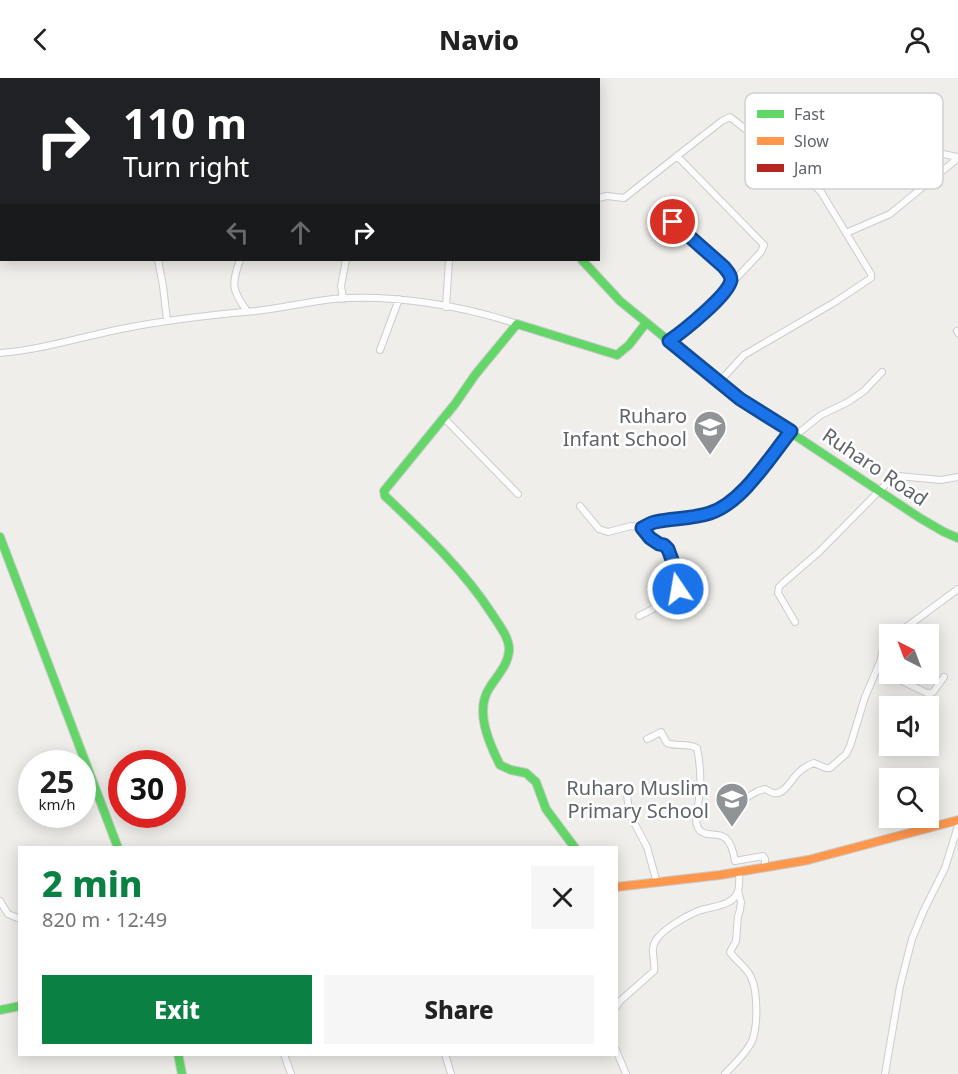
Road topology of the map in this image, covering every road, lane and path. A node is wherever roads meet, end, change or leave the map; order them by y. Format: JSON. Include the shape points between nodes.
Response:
{"nodes":[{"id":1,"x":745,"y":129,"type":"edge"},
{"id":2,"x":943,"y":154,"type":"edge"},
{"id":3,"x":677,"y":156,"type":"junction"},
{"id":4,"x":958,"y":157,"type":"edge"},
{"id":5,"x":943,"y":170,"type":"edge"},
{"id":6,"x":818,"y":189,"type":"edge"},
{"id":7,"x":920,"y":189,"type":"edge"},
{"id":8,"x":600,"y":197,"type":"edge"},
{"id":9,"x":673,"y":222,"type":"dead end"},
{"id":10,"x":846,"y":233,"type":"junction"},
{"id":11,"x":158,"y":261,"type":"edge"},
{"id":12,"x":240,"y":261,"type":"edge"},
{"id":13,"x":346,"y":261,"type":"edge"},
{"id":14,"x":449,"y":261,"type":"edge"},
{"id":15,"x":583,"y":261,"type":"edge"},
{"id":16,"x":729,"y":286,"type":"junction"},
{"id":17,"x":343,"y":299,"type":"junction"},
{"id":18,"x":399,"y":299,"type":"junction"},
{"id":19,"x":446,"y":307,"type":"junction"},
{"id":20,"x":247,"y":311,"type":"junction"},
{"id":21,"x":167,"y":320,"type":"junction"},
{"id":22,"x":646,"y":323,"type":"junction"},
{"id":23,"x":516,"y":324,"type":"junction"},
{"id":24,"x":669,"y":341,"type":"junction"},
{"id":25,"x":380,"y":350,"type":"dead end"},
{"id":26,"x":0,"y":353,"type":"edge"},
{"id":27,"x":882,"y":372,"type":"dead end"},
{"id":28,"x":719,"y":382,"type":"junction"},
{"id":29,"x":444,"y":418,"type":"junction"},
{"id":30,"x":794,"y":433,"type":"junction"},
{"id":31,"x":958,"y":477,"type":"edge"},
{"id":32,"x":878,"y":491,"type":"junction"},
{"id":33,"x":518,"y":494,"type":"dead end"},
{"id":34,"x":580,"y":506,"type":"dead end"},
{"id":35,"x":642,"y":528,"type":"junction"},
{"id":36,"x":0,"y":537,"type":"edge"},
{"id":37,"x":958,"y":538,"type":"edge"},
{"id":38,"x":0,"y":548,"type":"edge"},
{"id":39,"x":958,"y":589,"type":"edge"},
{"id":40,"x":639,"y":616,"type":"dead end"},
{"id":41,"x":795,"y":622,"type":"dead end"},
{"id":42,"x":911,"y":624,"type":"edge"},
{"id":43,"x":879,"y":662,"type":"edge"},
{"id":44,"x":877,"y":669,"type":"junction"},
{"id":45,"x":944,"y":677,"type":"dead end"},
{"id":46,"x":647,"y":739,"type":"dead end"},
{"id":47,"x":76,"y":750,"type":"edge"},
{"id":48,"x":627,"y":794,"type":"dead end"},
{"id":49,"x":742,"y":800,"type":"dead end"},
{"id":50,"x":96,"y":802,"type":"edge"},
{"id":51,"x":958,"y":820,"type":"edge"},
{"id":52,"x":958,"y":826,"type":"edge"},
{"id":53,"x":112,"y":846,"type":"edge"},
{"id":54,"x":117,"y":846,"type":"edge"},
{"id":55,"x":573,"y":846,"type":"edge"},
{"id":56,"x":765,"y":867,"type":"junction"},
{"id":57,"x":739,"y":872,"type":"junction"},
{"id":58,"x":657,"y":883,"type":"junction"},
{"id":59,"x":618,"y":887,"type":"edge"},
{"id":60,"x":738,"y":891,"type":"junction"},
{"id":61,"x":0,"y":901,"type":"edge"},
{"id":62,"x":18,"y":918,"type":"edge"},
{"id":63,"x":618,"y":1004,"type":"edge"},
{"id":64,"x":18,"y":1006,"type":"edge"},
{"id":65,"x":0,"y":1010,"type":"edge"},
{"id":66,"x":618,"y":1055,"type":"edge"},
{"id":67,"x":172,"y":1056,"type":"edge"},
{"id":68,"x":178,"y":1056,"type":"edge"},
{"id":69,"x":285,"y":1056,"type":"edge"},
{"id":70,"x":446,"y":1056,"type":"edge"},
{"id":71,"x":176,"y":1074,"type":"edge"},
{"id":72,"x":182,"y":1074,"type":"edge"},
{"id":73,"x":291,"y":1074,"type":"edge"},
{"id":74,"x":451,"y":1074,"type":"edge"},
{"id":75,"x":626,"y":1074,"type":"edge"},
{"id":76,"x":725,"y":1074,"type":"edge"},
{"id":77,"x":885,"y":1074,"type":"edge"}],
"edges":[{"from":1,"to":3,"type":"street","via":[[730,117]]},
{"from":2,"to":4,"type":"street"},
{"from":3,"to":8,"type":"street","via":[[624,198]]},
{"from":3,"to":16,"type":"street","via":[[764,245]]},
{"from":4,"to":5,"type":"street"},
{"from":6,"to":10,"type":"street"},
{"from":7,"to":10,"type":"street","via":[[890,214]]},
{"from":9,"to":16,"type":"street","via":[[724,267],[730,275]]},
{"from":10,"to":28,"type":"street","via":[[871,274],[870,280],[754,348]]},
{"from":11,"to":21,"type":"street"},
{"from":12,"to":20,"type":"street","via":[[234,288]]},
{"from":13,"to":17,"type":"street"},
{"from":14,"to":19,"type":"street"},
{"from":15,"to":22,"type":"main road","name":"Ruharo Road","via":[[620,302]]},
{"from":16,"to":24,"type":"street"},
{"from":17,"to":18,"type":"street"},
{"from":17,"to":20,"type":"street"},
{"from":18,"to":19,"type":"street"},
{"from":18,"to":25,"type":"street"},
{"from":19,"to":23,"type":"street"},
{"from":20,"to":21,"type":"street"},
{"from":21,"to":26,"type":"street"},
{"from":22,"to":23,"type":"main road","via":[[617,354]]},
{"from":22,"to":24,"type":"main road","name":"Ruharo Road"},
{"from":23,"to":29,"type":"main road"},
{"from":24,"to":28,"type":"main road","name":"Ruharo Road"},
{"from":27,"to":30,"type":"street","via":[[864,391]]},
{"from":28,"to":30,"type":"main road","name":"Ruharo Road"},
{"from":29,"to":33,"type":"street"},
{"from":29,"to":55,"type":"main road","via":[[384,494],[477,590],[502,629],[509,652],[486,693],[483,706],[488,735],[500,765],[526,773],[536,782],[546,809]]},
{"from":30,"to":32,"type":"main road","name":"Ruharo Road"},
{"from":30,"to":35,"type":"street","via":[[731,502],[710,513]]},
{"from":31,"to":32,"type":"street","via":[[941,480],[898,476]]},
{"from":32,"to":37,"type":"main road","name":"Ruharo Road"},
{"from":32,"to":41,"type":"street","via":[[779,587],[778,593]]},
{"from":34,"to":35,"type":"street","via":[[603,531]]},
{"from":35,"to":40,"type":"street","via":[[668,549],[680,582],[668,599]]},
{"from":36,"to":54,"type":"main road"},
{"from":38,"to":47,"type":"main road"},
{"from":39,"to":42,"type":"street"},
{"from":43,"to":44,"type":"street"},
{"from":44,"to":45,"type":"street","via":[[929,694]]},
{"from":44,"to":49,"type":"street","via":[[846,754],[830,768],[808,765],[779,793],[758,790]]},
{"from":46,"to":56,"type":"street","via":[[661,732],[667,743],[697,748],[702,784],[698,828],[728,839],[735,861],[763,856]]},
{"from":48,"to":58,"type":"street","via":[[629,813],[647,847]]},
{"from":50,"to":53,"type":"main road"},
{"from":51,"to":56,"type":"main road","via":[[808,860]]},
{"from":52,"to":77,"type":"street","via":[[945,868],[912,939]]},
{"from":56,"to":57,"type":"main road"},
{"from":57,"to":58,"type":"main road"},
{"from":57,"to":60,"type":"street"},
{"from":58,"to":59,"type":"main road"},
{"from":60,"to":63,"type":"street","via":[[723,905],[699,911],[660,934],[652,950],[654,971]]},
{"from":60,"to":76,"type":"street","via":[[741,902],[736,941],[730,952],[754,984],[756,1010],[751,1043]]},
{"from":61,"to":62,"type":"street","via":[[8,914]]},
{"from":64,"to":65,"type":"main road"},
{"from":66,"to":75,"type":"street"},
{"from":67,"to":71,"type":"main road"},
{"from":68,"to":72,"type":"main road"},
{"from":69,"to":73,"type":"street"},
{"from":70,"to":74,"type":"street"}]}
